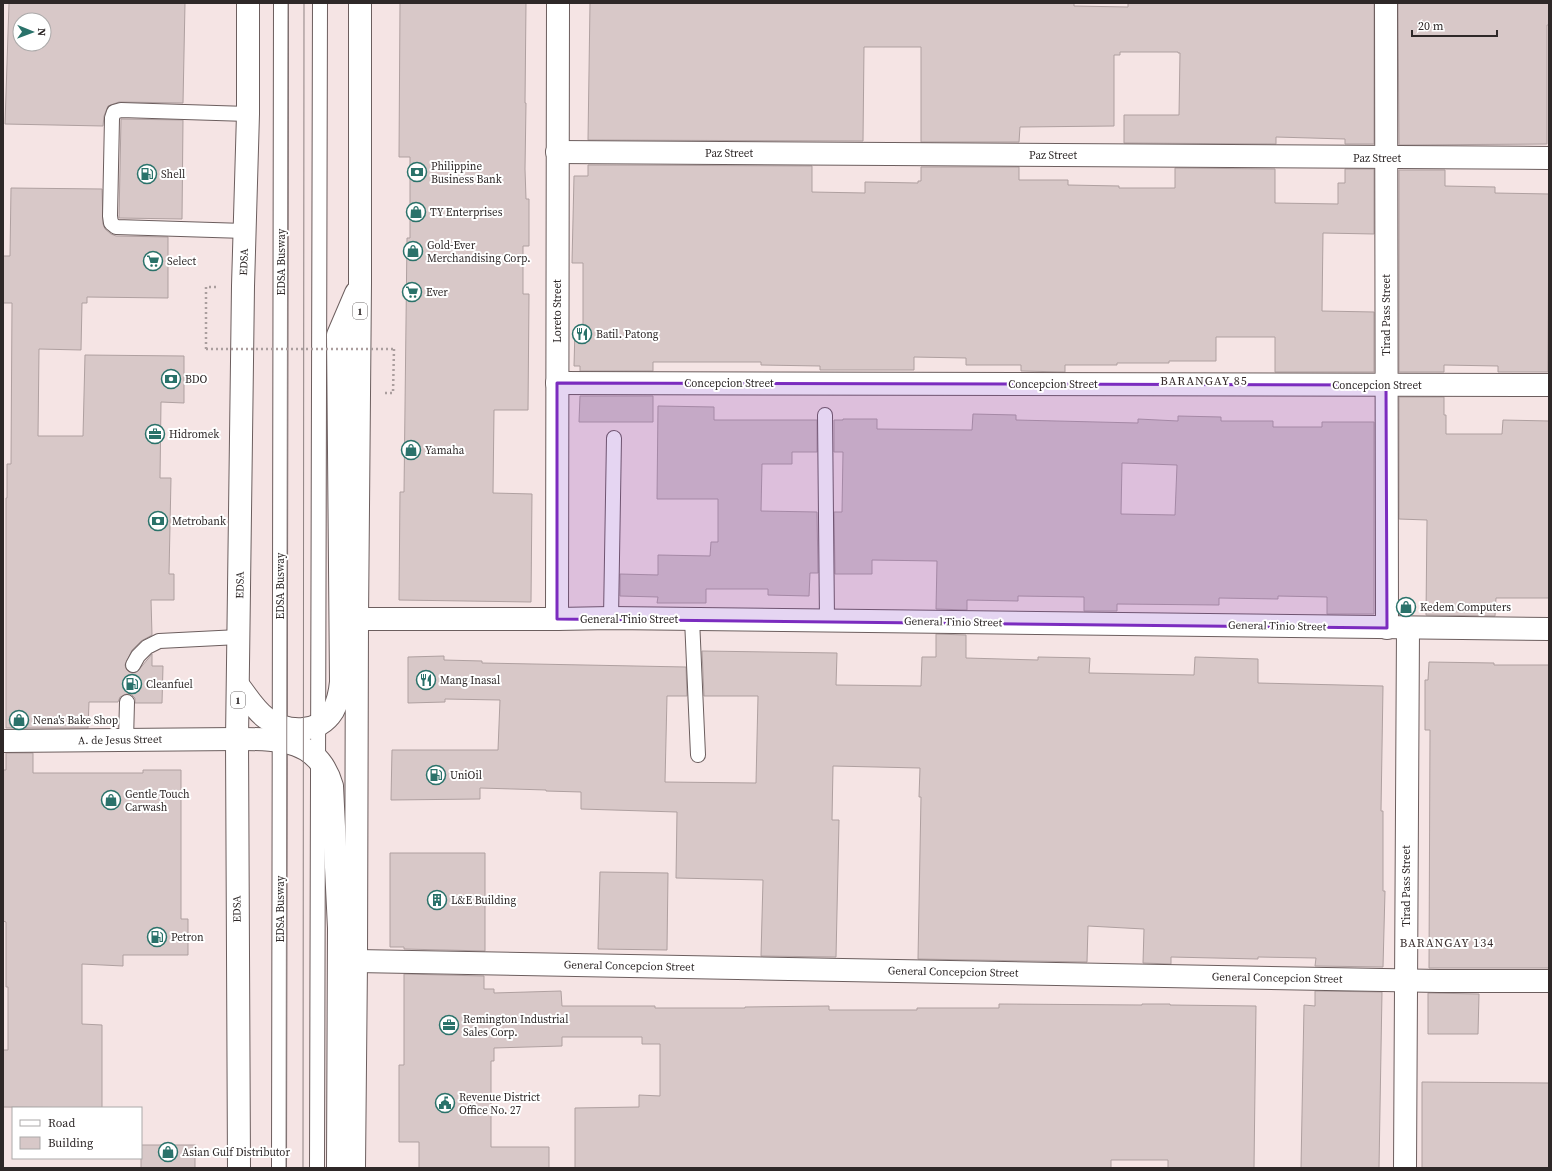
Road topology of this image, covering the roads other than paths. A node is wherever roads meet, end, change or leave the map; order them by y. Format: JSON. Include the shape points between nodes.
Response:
{"nodes":[{"id":1,"x":248,"y":3,"type":"edge"},
{"id":2,"x":281,"y":3,"type":"edge"},
{"id":3,"x":320,"y":3,"type":"edge"},
{"id":4,"x":360,"y":3,"type":"edge"},
{"id":5,"x":558,"y":3,"type":"edge"},
{"id":6,"x":1386,"y":3,"type":"edge"},
{"id":7,"x":248,"y":114,"type":"junction"},
{"id":8,"x":558,"y":152,"type":"junction"},
{"id":9,"x":1386,"y":158,"type":"junction"},
{"id":10,"x":1549,"y":158,"type":"edge"},
{"id":11,"x":245,"y":231,"type":"junction"},
{"id":12,"x":360,"y":283,"type":"junction"},
{"id":13,"x":557,"y":383,"type":"junction"},
{"id":14,"x":1386,"y":385,"type":"junction"},
{"id":15,"x":1549,"y":385,"type":"edge"},
{"id":16,"x":825,"y":415,"type":"dead end"},
{"id":17,"x":614,"y":438,"type":"dead end"},
{"id":18,"x":611,"y":618,"type":"junction"},
{"id":19,"x":357,"y":619,"type":"junction"},
{"id":20,"x":692,"y":619,"type":"junction"},
{"id":21,"x":557,"y":620,"type":"junction"},
{"id":22,"x":827,"y":620,"type":"junction"},
{"id":23,"x":1397,"y":628,"type":"junction"},
{"id":24,"x":1549,"y":629,"type":"edge"},
{"id":25,"x":239,"y":637,"type":"junction"},
{"id":26,"x":133,"y":666,"type":"dead end"},
{"id":27,"x":238,"y":685,"type":"junction"},
{"id":28,"x":127,"y":702,"type":"dead end"},
{"id":29,"x":318,"y":725,"type":"junction"},
{"id":30,"x":280,"y":733,"type":"junction"},
{"id":31,"x":237,"y":739,"type":"junction"},
{"id":32,"x":126,"y":740,"type":"junction"},
{"id":33,"x":3,"y":742,"type":"edge"},
{"id":34,"x":698,"y":755,"type":"dead end"},
{"id":35,"x":318,"y":760,"type":"junction"},
{"id":36,"x":356,"y":961,"type":"junction"},
{"id":37,"x":1406,"y":980,"type":"junction"},
{"id":38,"x":1549,"y":981,"type":"edge"},
{"id":39,"x":239,"y":1168,"type":"edge"},
{"id":40,"x":279,"y":1168,"type":"edge"},
{"id":41,"x":317,"y":1168,"type":"edge"},
{"id":42,"x":338,"y":1168,"type":"edge"},
{"id":43,"x":354,"y":1168,"type":"edge"},
{"id":44,"x":1405,"y":1168,"type":"edge"}],
"edges":[{"from":1,"to":7,"type":"main road","name":"EDSA","number":"1"},
{"from":2,"to":30,"type":"lane","name":"EDSA Busway"},
{"from":3,"to":29,"type":"lane"},
{"from":4,"to":12,"type":"main road","number":"1"},
{"from":5,"to":8,"type":"main road","name":"Loreto Street"},
{"from":6,"to":9,"type":"main road","name":"Tirad Pass Street"},
{"from":7,"to":11,"type":"main road","name":"EDSA","number":"1"},
{"from":7,"to":11,"type":"lane","via":[[121,110],[114,112],[112,118],[110,216],[111,223],[116,228]]},
{"from":8,"to":9,"type":"main road","name":"Paz Street"},
{"from":8,"to":13,"type":"main road","name":"Loreto Street"},
{"from":9,"to":10,"type":"main road","name":"Paz Street"},
{"from":9,"to":14,"type":"main road","name":"Tirad Pass Street"},
{"from":11,"to":25,"type":"main road","name":"EDSA","number":"1"},
{"from":12,"to":19,"type":"main road","number":"1"},
{"from":12,"to":29,"type":"main road","via":[[338,334],[342,682],[338,702],[332,713]]},
{"from":13,"to":14,"type":"main road","name":"Concepcion Street"},
{"from":13,"to":21,"type":"main road","name":"Loreto Street"},
{"from":14,"to":15,"type":"main road","name":"Concepcion Street"},
{"from":14,"to":23,"type":"main road","name":"Tirad Pass Street"},
{"from":16,"to":22,"type":"lane"},
{"from":17,"to":18,"type":"lane"},
{"from":18,"to":20,"type":"main road","name":"General Tinio Street"},
{"from":18,"to":21,"type":"main road","name":"General Tinio Street"},
{"from":19,"to":21,"type":"main road","name":"General Tinio Street"},
{"from":19,"to":36,"type":"main road","number":"1"},
{"from":20,"to":22,"type":"main road","name":"General Tinio Street"},
{"from":20,"to":34,"type":"lane"},
{"from":22,"to":23,"type":"main road","name":"General Tinio Street"},
{"from":23,"to":24,"type":"main road","name":"General Tinio Street"},
{"from":23,"to":37,"type":"main road","name":"Tirad Pass Street"},
{"from":25,"to":26,"type":"lane","via":[[159,641],[138,656]]},
{"from":25,"to":27,"type":"main road","name":"EDSA","number":"1"},
{"from":27,"to":30,"type":"main road"},
{"from":27,"to":31,"type":"main road","name":"EDSA","number":"1"},
{"from":28,"to":32,"type":"lane"},
{"from":29,"to":30,"type":"main road"},
{"from":29,"to":35,"type":"lane"},
{"from":30,"to":31,"type":"main road","name":"A. de Jesus Street"},
{"from":30,"to":35,"type":"main road"},
{"from":30,"to":40,"type":"lane","name":"EDSA Busway"},
{"from":31,"to":32,"type":"main road","name":"A. de Jesus Street"},
{"from":31,"to":39,"type":"main road","name":"EDSA","number":"1"},
{"from":32,"to":33,"type":"main road","name":"A. de Jesus Street"},
{"from":35,"to":41,"type":"lane"},
{"from":35,"to":42,"type":"main road","via":[[330,780],[334,800],[339,928]]},
{"from":36,"to":37,"type":"main road","name":"General Concepcion Street"},
{"from":36,"to":43,"type":"main road","number":"1"},
{"from":37,"to":38,"type":"main road","name":"General Concepcion Street"},
{"from":37,"to":44,"type":"main road","name":"Tirad Pass Street"}]}
